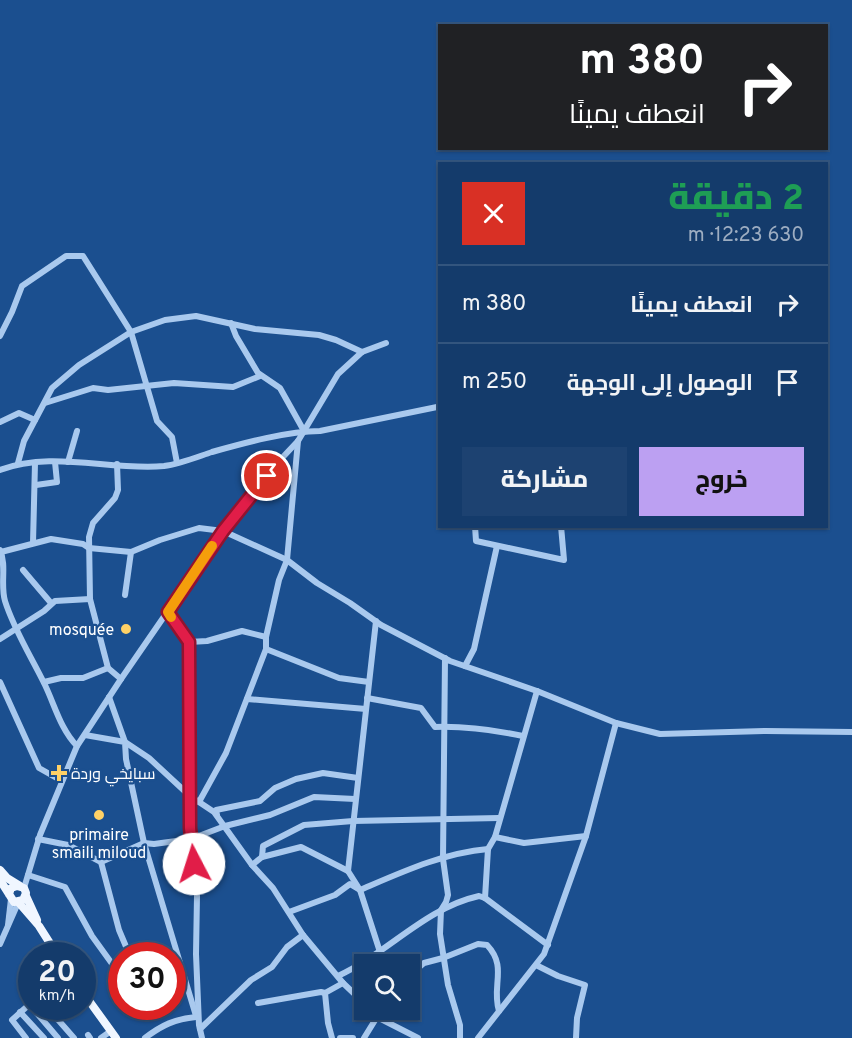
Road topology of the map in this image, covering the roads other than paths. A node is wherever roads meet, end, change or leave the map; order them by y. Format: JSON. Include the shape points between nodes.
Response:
{"nodes":[{"id":1,"x":231,"y":323,"type":"junction"},
{"id":2,"x":131,"y":332,"type":"junction"},
{"id":3,"x":0,"y":336,"type":"edge"},
{"id":4,"x":386,"y":343,"type":"dead end"},
{"id":5,"x":362,"y":352,"type":"junction"},
{"id":6,"x":260,"y":376,"type":"junction"},
{"id":7,"x":147,"y":387,"type":"junction"},
{"id":8,"x":45,"y":403,"type":"junction"},
{"id":9,"x":437,"y":407,"type":"dead end"},
{"id":10,"x":36,"y":420,"type":"junction"},
{"id":11,"x":0,"y":422,"type":"edge"},
{"id":12,"x":77,"y":431,"type":"dead end"},
{"id":13,"x":304,"y":431,"type":"junction"},
{"id":14,"x":298,"y":441,"type":"junction"},
{"id":15,"x":55,"y":462,"type":"junction"},
{"id":16,"x":68,"y":462,"type":"junction"},
{"id":17,"x":18,"y":463,"type":"junction"},
{"id":18,"x":35,"y":463,"type":"junction"},
{"id":19,"x":177,"y":463,"type":"junction"},
{"id":20,"x":117,"y":464,"type":"junction"},
{"id":21,"x":0,"y":470,"type":"edge"},
{"id":22,"x":36,"y":485,"type":"junction"},
{"id":23,"x":475,"y":528,"type":"edge"},
{"id":24,"x":561,"y":528,"type":"edge"},
{"id":25,"x":223,"y":531,"type":"junction"},
{"id":26,"x":33,"y":543,"type":"junction"},
{"id":27,"x":497,"y":546,"type":"junction"},
{"id":28,"x":89,"y":548,"type":"junction"},
{"id":29,"x":1,"y":551,"type":"edge"},
{"id":30,"x":131,"y":552,"type":"junction"},
{"id":31,"x":286,"y":560,"type":"junction"},
{"id":32,"x":23,"y":570,"type":"dead end"},
{"id":33,"x":125,"y":594,"type":"dead end"},
{"id":34,"x":90,"y":599,"type":"junction"},
{"id":35,"x":51,"y":603,"type":"junction"},
{"id":36,"x":168,"y":612,"type":"junction"},
{"id":37,"x":376,"y":621,"type":"junction"},
{"id":38,"x":17,"y":628,"type":"junction"},
{"id":39,"x":266,"y":637,"type":"junction"},
{"id":40,"x":0,"y":639,"type":"edge"},
{"id":41,"x":189,"y":642,"type":"junction"},
{"id":42,"x":266,"y":649,"type":"junction"},
{"id":43,"x":445,"y":658,"type":"junction"},
{"id":44,"x":465,"y":666,"type":"junction"},
{"id":45,"x":108,"y":668,"type":"junction"},
{"id":46,"x":121,"y":679,"type":"junction"},
{"id":47,"x":0,"y":682,"type":"edge"},
{"id":48,"x":44,"y":682,"type":"junction"},
{"id":49,"x":369,"y":682,"type":"junction"},
{"id":50,"x":537,"y":691,"type":"junction"},
{"id":51,"x":109,"y":697,"type":"junction"},
{"id":52,"x":367,"y":698,"type":"junction"},
{"id":53,"x":247,"y":699,"type":"junction"},
{"id":54,"x":366,"y":709,"type":"junction"},
{"id":55,"x":616,"y":723,"type":"junction"},
{"id":56,"x":445,"y":727,"type":"junction"},
{"id":57,"x":852,"y":732,"type":"edge"},
{"id":58,"x":85,"y":735,"type":"junction"},
{"id":59,"x":523,"y":736,"type":"junction"},
{"id":60,"x":125,"y":742,"type":"junction"},
{"id":61,"x":77,"y":746,"type":"junction"},
{"id":62,"x":358,"y":778,"type":"junction"},
{"id":63,"x":62,"y":782,"type":"junction"},
{"id":64,"x":190,"y":797,"type":"junction"},
{"id":65,"x":356,"y":799,"type":"junction"},
{"id":66,"x":199,"y":802,"type":"junction"},
{"id":67,"x":217,"y":816,"type":"junction"},
{"id":68,"x":499,"y":818,"type":"junction"},
{"id":69,"x":444,"y":820,"type":"junction"},
{"id":70,"x":353,"y":821,"type":"junction"},
{"id":71,"x":225,"y":826,"type":"junction"},
{"id":72,"x":586,"y":836,"type":"junction"},
{"id":73,"x":495,"y":837,"type":"junction"},
{"id":74,"x":38,"y":839,"type":"junction"},
{"id":75,"x":191,"y":839,"type":"junction"},
{"id":76,"x":144,"y":843,"type":"junction"},
{"id":77,"x":488,"y":849,"type":"junction"},
{"id":78,"x":262,"y":856,"type":"junction"},
{"id":79,"x":443,"y":859,"type":"junction"},
{"id":80,"x":101,"y":862,"type":"junction"},
{"id":81,"x":252,"y":865,"type":"junction"},
{"id":82,"x":0,"y":870,"type":"edge"},
{"id":83,"x":348,"y":871,"type":"junction"},
{"id":84,"x":28,"y":875,"type":"junction"},
{"id":85,"x":360,"y":890,"type":"junction"},
{"id":86,"x":14,"y":894,"type":"edge"},
{"id":87,"x":485,"y":898,"type":"junction"},
{"id":88,"x":441,"y":910,"type":"junction"},
{"id":89,"x":289,"y":912,"type":"junction"},
{"id":90,"x":7,"y":929,"type":"junction"},
{"id":91,"x":303,"y":935,"type":"junction"},
{"id":92,"x":49,"y":942,"type":"edge"},
{"id":93,"x":124,"y":942,"type":"edge"},
{"id":94,"x":0,"y":944,"type":"edge"},
{"id":95,"x":548,"y":945,"type":"junction"},
{"id":96,"x":380,"y":952,"type":"junction"},
{"id":97,"x":108,"y":958,"type":"edge"},
{"id":98,"x":443,"y":958,"type":"junction"},
{"id":99,"x":536,"y":965,"type":"junction"},
{"id":100,"x":420,"y":966,"type":"edge"},
{"id":101,"x":338,"y":976,"type":"junction"},
{"id":102,"x":343,"y":983,"type":"junction"},
{"id":103,"x":325,"y":993,"type":"junction"},
{"id":104,"x":354,"y":993,"type":"edge"},
{"id":105,"x":258,"y":1003,"type":"dead end"},
{"id":106,"x":96,"y":1010,"type":"edge"},
{"id":107,"x":500,"y":1011,"type":"junction"},
{"id":108,"x":18,"y":1014,"type":"edge"},
{"id":109,"x":196,"y":1017,"type":"junction"},
{"id":110,"x":27,"y":1020,"type":"edge"},
{"id":111,"x":44,"y":1020,"type":"edge"},
{"id":112,"x":58,"y":1020,"type":"edge"},
{"id":113,"x":375,"y":1020,"type":"edge"},
{"id":114,"x":383,"y":1020,"type":"edge"},
{"id":115,"x":200,"y":1027,"type":"junction"},
{"id":116,"x":113,"y":1034,"type":"edge"},
{"id":117,"x":26,"y":1038,"type":"edge"},
{"id":118,"x":44,"y":1038,"type":"edge"},
{"id":119,"x":58,"y":1038,"type":"edge"},
{"id":120,"x":74,"y":1038,"type":"edge"},
{"id":121,"x":100,"y":1038,"type":"edge"},
{"id":122,"x":145,"y":1038,"type":"edge"},
{"id":123,"x":202,"y":1038,"type":"edge"},
{"id":124,"x":332,"y":1038,"type":"edge"},
{"id":125,"x":340,"y":1038,"type":"edge"},
{"id":126,"x":353,"y":1038,"type":"edge"},
{"id":127,"x":364,"y":1038,"type":"edge"},
{"id":128,"x":418,"y":1038,"type":"edge"},
{"id":129,"x":460,"y":1038,"type":"edge"},
{"id":130,"x":478,"y":1038,"type":"edge"},
{"id":131,"x":576,"y":1038,"type":"edge"}],
"edges":[{"from":1,"to":2,"type":"street","via":[[196,316],[165,320]]},
{"from":1,"to":5,"type":"street","via":[[319,335]]},
{"from":1,"to":6,"type":"street"},
{"from":2,"to":3,"type":"street","via":[[80,255],[66,256],[22,286]]},
{"from":2,"to":7,"type":"street"},
{"from":2,"to":8,"type":"street","via":[[79,365],[52,388]]},
{"from":4,"to":5,"type":"street"},
{"from":5,"to":13,"type":"street","via":[[338,374]]},
{"from":6,"to":7,"type":"street","via":[[233,387],[182,383]]},
{"from":6,"to":13,"type":"street","via":[[280,388]]},
{"from":7,"to":8,"type":"street","via":[[93,388]]},
{"from":7,"to":19,"type":"street","via":[[158,421],[172,437]]},
{"from":8,"to":10,"type":"street"},
{"from":9,"to":13,"type":"street"},
{"from":10,"to":11,"type":"street","via":[[19,413]]},
{"from":10,"to":17,"type":"street"},
{"from":12,"to":16,"type":"street"},
{"from":13,"to":14,"type":"street"},
{"from":13,"to":19,"type":"street"},
{"from":14,"to":25,"type":"street"},
{"from":14,"to":31,"type":"street"},
{"from":15,"to":16,"type":"street"},
{"from":15,"to":18,"type":"street"},
{"from":15,"to":22,"type":"street","via":[[57,482]]},
{"from":16,"to":20,"type":"street"},
{"from":17,"to":18,"type":"street"},
{"from":17,"to":21,"type":"street"},
{"from":18,"to":22,"type":"street"},
{"from":19,"to":20,"type":"street"},
{"from":20,"to":28,"type":"street","via":[[118,490],[93,523]]},
{"from":22,"to":26,"type":"street"},
{"from":23,"to":27,"type":"street","via":[[476,541]]},
{"from":24,"to":27,"type":"street","via":[[564,560]]},
{"from":25,"to":30,"type":"street","via":[[199,528]]},
{"from":25,"to":31,"type":"street"},
{"from":25,"to":36,"type":"street"},
{"from":26,"to":28,"type":"street","via":[[51,539]]},
{"from":26,"to":29,"type":"street"},
{"from":27,"to":44,"type":"street","via":[[474,649]]},
{"from":28,"to":30,"type":"street"},
{"from":28,"to":34,"type":"street"},
{"from":29,"to":38,"type":"street","via":[[4,595]]},
{"from":30,"to":33,"type":"street"},
{"from":31,"to":37,"type":"street"},
{"from":31,"to":39,"type":"street"},
{"from":32,"to":35,"type":"street"},
{"from":34,"to":35,"type":"street"},
{"from":34,"to":45,"type":"street"},
{"from":35,"to":38,"type":"street"},
{"from":36,"to":41,"type":"street"},
{"from":36,"to":46,"type":"street"},
{"from":37,"to":43,"type":"street"},
{"from":37,"to":49,"type":"street"},
{"from":38,"to":40,"type":"street"},
{"from":38,"to":48,"type":"street"},
{"from":39,"to":41,"type":"street","via":[[242,631]]},
{"from":39,"to":42,"type":"street"},
{"from":41,"to":64,"type":"street"},
{"from":42,"to":49,"type":"street","via":[[339,678]]},
{"from":42,"to":53,"type":"street"},
{"from":43,"to":44,"type":"street"},
{"from":43,"to":56,"type":"street"},
{"from":44,"to":50,"type":"street"},
{"from":45,"to":46,"type":"street"},
{"from":45,"to":48,"type":"street","via":[[83,678]]},
{"from":46,"to":51,"type":"street"},
{"from":47,"to":63,"type":"street","via":[[39,768]]},
{"from":48,"to":61,"type":"street","via":[[67,736]]},
{"from":49,"to":52,"type":"street"},
{"from":50,"to":55,"type":"street"},
{"from":50,"to":59,"type":"street"},
{"from":51,"to":58,"type":"street"},
{"from":51,"to":60,"type":"street"},
{"from":52,"to":54,"type":"street"},
{"from":52,"to":56,"type":"street","via":[[421,708],[435,727]]},
{"from":53,"to":54,"type":"street"},
{"from":53,"to":66,"type":"street","via":[[226,753]]},
{"from":54,"to":62,"type":"street"},
{"from":55,"to":57,"type":"street","via":[[660,734]]},
{"from":55,"to":72,"type":"street"},
{"from":56,"to":59,"type":"street"},
{"from":56,"to":69,"type":"street"},
{"from":58,"to":60,"type":"street"},
{"from":58,"to":61,"type":"street"},
{"from":59,"to":68,"type":"street"},
{"from":60,"to":64,"type":"street"},
{"from":60,"to":76,"type":"street"},
{"from":61,"to":63,"type":"street"},
{"from":62,"to":65,"type":"street"},
{"from":62,"to":67,"type":"street","via":[[322,773],[296,779],[275,788],[260,801],[216,810]]},
{"from":63,"to":74,"type":"street"},
{"from":64,"to":66,"type":"street"},
{"from":64,"to":75,"type":"street"},
{"from":65,"to":70,"type":"street"},
{"from":65,"to":71,"type":"street","via":[[314,797]]},
{"from":66,"to":67,"type":"street"},
{"from":67,"to":71,"type":"street"},
{"from":68,"to":69,"type":"street"},
{"from":68,"to":73,"type":"street"},
{"from":69,"to":70,"type":"street"},
{"from":69,"to":79,"type":"street"},
{"from":70,"to":78,"type":"street","via":[[304,825],[263,846]]},
{"from":70,"to":83,"type":"street"},
{"from":71,"to":75,"type":"street"},
{"from":71,"to":81,"type":"street"},
{"from":72,"to":73,"type":"street","via":[[524,843]]},
{"from":72,"to":95,"type":"street"},
{"from":73,"to":77,"type":"street"},
{"from":74,"to":80,"type":"street","via":[[68,845]]},
{"from":74,"to":84,"type":"street"},
{"from":75,"to":76,"type":"street"},
{"from":75,"to":115,"type":"street","via":[[198,896]]},
{"from":76,"to":80,"type":"street"},
{"from":76,"to":109,"type":"street"},
{"from":77,"to":79,"type":"street","via":[[465,851]]},
{"from":77,"to":87,"type":"street"},
{"from":78,"to":81,"type":"street"},
{"from":78,"to":83,"type":"street","via":[[301,847]]},
{"from":79,"to":85,"type":"street","via":[[421,864]]},
{"from":79,"to":88,"type":"street","via":[[447,895]]},
{"from":80,"to":93,"type":"street"},
{"from":81,"to":89,"type":"street"},
{"from":82,"to":86,"type":"main road"},
{"from":83,"to":85,"type":"street"},
{"from":84,"to":86,"type":"street"},
{"from":84,"to":97,"type":"street","via":[[65,888]]},
{"from":85,"to":89,"type":"street","via":[[350,884],[335,895]]},
{"from":85,"to":96,"type":"street"},
{"from":86,"to":90,"type":"street"},
{"from":86,"to":90,"type":"street"},
{"from":86,"to":92,"type":"main road"},
{"from":87,"to":88,"type":"street","via":[[468,898]]},
{"from":87,"to":95,"type":"street"},
{"from":88,"to":96,"type":"street"},
{"from":88,"to":98,"type":"street"},
{"from":89,"to":91,"type":"street"},
{"from":90,"to":94,"type":"street"},
{"from":91,"to":101,"type":"street"},
{"from":91,"to":115,"type":"street","via":[[287,947],[272,967],[251,980]]},
{"from":95,"to":99,"type":"street"},
{"from":96,"to":101,"type":"street"},
{"from":98,"to":100,"type":"street"},
{"from":98,"to":107,"type":"street","via":[[478,944],[487,945],[496,955],[499,974],[495,1000]]},
{"from":98,"to":129,"type":"street"},
{"from":99,"to":107,"type":"street"},
{"from":99,"to":131,"type":"street","via":[[585,985]]},
{"from":101,"to":102,"type":"street"},
{"from":102,"to":103,"type":"street"},
{"from":102,"to":104,"type":"street"},
{"from":103,"to":105,"type":"street"},
{"from":103,"to":124,"type":"street"},
{"from":106,"to":116,"type":"main road"},
{"from":107,"to":130,"type":"street"},
{"from":108,"to":117,"type":"street","via":[[12,1020]]},
{"from":109,"to":115,"type":"street"},
{"from":109,"to":122,"type":"street","via":[[168,1023]]},
{"from":110,"to":118,"type":"street"},
{"from":111,"to":119,"type":"street"},
{"from":112,"to":120,"type":"street"},
{"from":113,"to":127,"type":"street"},
{"from":114,"to":128,"type":"street"},
{"from":115,"to":123,"type":"street"},
{"from":116,"to":121,"type":"street"},
{"from":125,"to":126,"type":"street"}]}
